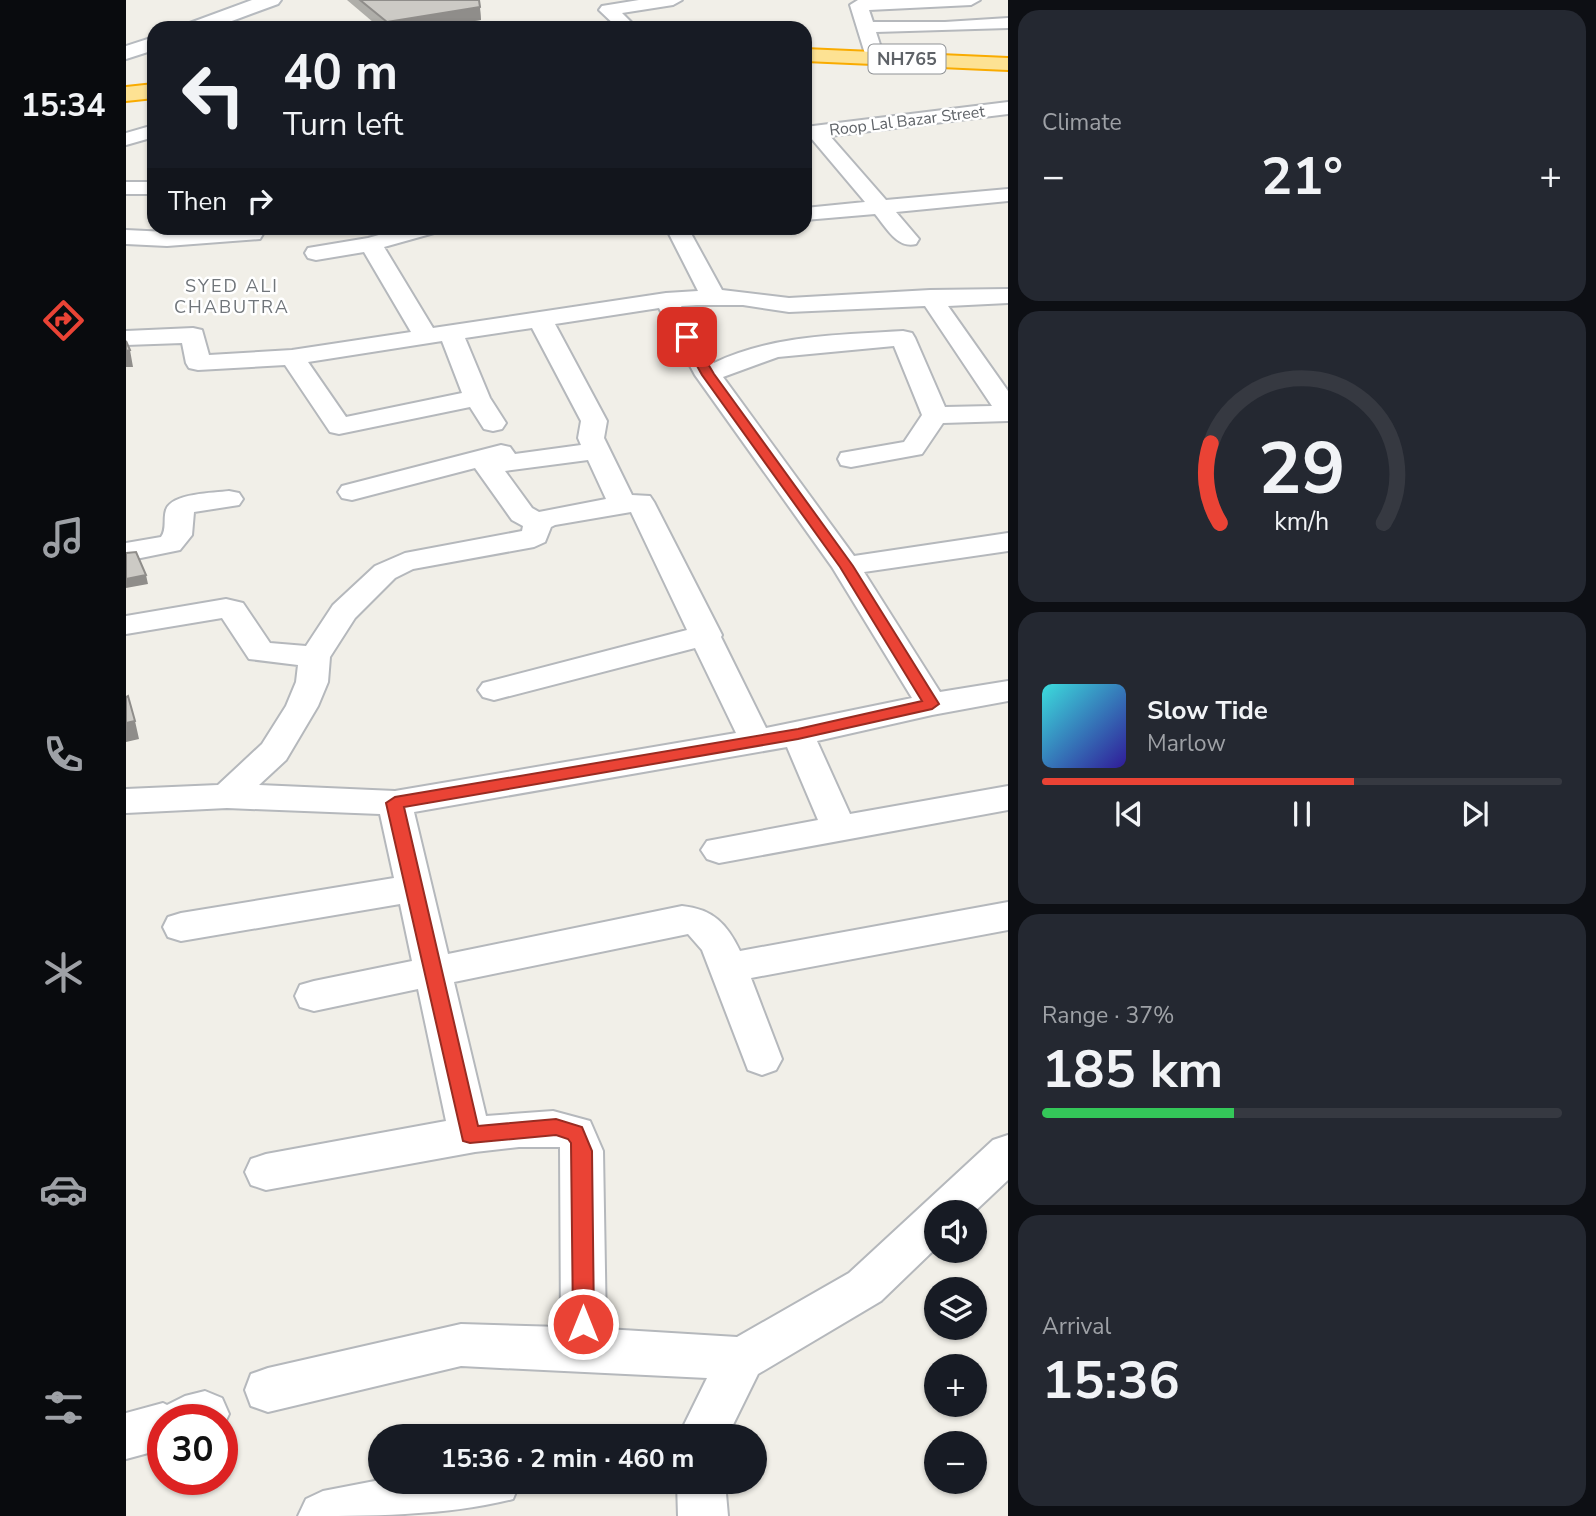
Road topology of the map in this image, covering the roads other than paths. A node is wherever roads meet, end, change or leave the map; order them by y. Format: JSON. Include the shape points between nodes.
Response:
{"nodes":[{"id":1,"x":271,"y":0,"type":"edge"},
{"id":2,"x":673,"y":0,"type":"edge"},
{"id":3,"x":971,"y":0,"type":"edge"},
{"id":4,"x":213,"y":21,"type":"edge"},
{"id":5,"x":620,"y":21,"type":"edge"},
{"id":6,"x":1008,"y":23,"type":"edge"},
{"id":7,"x":865,"y":27,"type":"junction"},
{"id":8,"x":147,"y":46,"type":"edge"},
{"id":9,"x":812,"y":55,"type":"edge"},
{"id":10,"x":126,"y":56,"type":"edge"},
{"id":11,"x":875,"y":57,"type":"junction"},
{"id":12,"x":1008,"y":64,"type":"edge"},
{"id":13,"x":147,"y":86,"type":"edge"},
{"id":14,"x":126,"y":88,"type":"edge"},
{"id":15,"x":147,"y":92,"type":"edge"},
{"id":16,"x":126,"y":94,"type":"edge"},
{"id":17,"x":1008,"y":108,"type":"edge"},
{"id":18,"x":147,"y":133,"type":"edge"},
{"id":19,"x":812,"y":133,"type":"edge"},
{"id":20,"x":812,"y":135,"type":"edge"},
{"id":21,"x":126,"y":139,"type":"edge"},
{"id":22,"x":126,"y":188,"type":"edge"},
{"id":23,"x":147,"y":188,"type":"edge"},
{"id":24,"x":1008,"y":195,"type":"edge"},
{"id":25,"x":881,"y":206,"type":"junction"},
{"id":26,"x":812,"y":213,"type":"edge"},
{"id":27,"x":235,"y":235,"type":"edge"},
{"id":28,"x":402,"y":235,"type":"edge"},
{"id":29,"x":681,"y":235,"type":"edge"},
{"id":30,"x":126,"y":237,"type":"edge"},
{"id":31,"x":908,"y":239,"type":"dead end"},
{"id":32,"x":371,"y":244,"type":"junction"},
{"id":33,"x":316,"y":253,"type":"dead end"},
{"id":34,"x":713,"y":296,"type":"junction"},
{"id":35,"x":1008,"y":296,"type":"edge"},
{"id":36,"x":930,"y":297,"type":"junction"},
{"id":37,"x":666,"y":300,"type":"junction"},
{"id":38,"x":789,"y":305,"type":"junction"},
{"id":39,"x":541,"y":321,"type":"junction"},
{"id":40,"x":452,"y":335,"type":"junction"},
{"id":41,"x":426,"y":337,"type":"junction"},
{"id":42,"x":126,"y":338,"type":"edge"},
{"id":43,"x":807,"y":346,"type":"junction"},
{"id":44,"x":292,"y":357,"type":"junction"},
{"id":45,"x":708,"y":375,"type":"junction"},
{"id":46,"x":1001,"y":387,"type":"edge"},
{"id":47,"x":477,"y":398,"type":"junction"},
{"id":48,"x":1008,"y":412,"type":"edge"},
{"id":49,"x":935,"y":415,"type":"junction"},
{"id":50,"x":493,"y":423,"type":"dead end"},
{"id":51,"x":597,"y":452,"type":"junction"},
{"id":52,"x":482,"y":458,"type":"junction"},
{"id":53,"x":851,"y":458,"type":"dead end"},
{"id":54,"x":352,"y":492,"type":"dead end"},
{"id":55,"x":229,"y":499,"type":"dead end"},
{"id":56,"x":623,"y":505,"type":"junction"},
{"id":57,"x":538,"y":522,"type":"junction"},
{"id":58,"x":1008,"y":542,"type":"edge"},
{"id":59,"x":126,"y":552,"type":"edge"},
{"id":60,"x":846,"y":566,"type":"junction"},
{"id":61,"x":126,"y":625,"type":"edge"},
{"id":62,"x":707,"y":635,"type":"junction"},
{"id":63,"x":314,"y":657,"type":"junction"},
{"id":64,"x":494,"y":690,"type":"dead end"},
{"id":65,"x":1008,"y":691,"type":"edge"},
{"id":66,"x":932,"y":704,"type":"junction"},
{"id":67,"x":798,"y":734,"type":"junction"},
{"id":68,"x":756,"y":741,"type":"junction"},
{"id":69,"x":227,"y":796,"type":"junction"},
{"id":70,"x":1008,"y":798,"type":"edge"},
{"id":71,"x":395,"y":803,"type":"junction"},
{"id":72,"x":129,"y":810,"type":"edge"},
{"id":73,"x":839,"y":830,"type":"junction"},
{"id":74,"x":719,"y":850,"type":"dead end"},
{"id":75,"x":414,"y":888,"type":"junction"},
{"id":76,"x":1008,"y":916,"type":"edge"},
{"id":77,"x":181,"y":927,"type":"dead end"},
{"id":78,"x":728,"y":968,"type":"junction"},
{"id":79,"x":433,"y":971,"type":"junction"},
{"id":80,"x":314,"y":996,"type":"dead end"},
{"id":81,"x":762,"y":1059,"type":"dead end"},
{"id":82,"x":470,"y":1135,"type":"junction"},
{"id":83,"x":1008,"y":1153,"type":"edge"},
{"id":84,"x":266,"y":1172,"type":"dead end"},
{"id":85,"x":958,"y":1200,"type":"edge"},
{"id":86,"x":924,"y":1231,"type":"edge"},
{"id":87,"x":584,"y":1349,"type":"junction"},
{"id":88,"x":742,"y":1359,"type":"junction"},
{"id":89,"x":268,"y":1390,"type":"dead end"},
{"id":90,"x":709,"y":1424,"type":"edge"},
{"id":91,"x":147,"y":1430,"type":"edge"},
{"id":92,"x":126,"y":1436,"type":"edge"},
{"id":93,"x":435,"y":1494,"type":"edge"},
{"id":94,"x":702,"y":1494,"type":"edge"},
{"id":95,"x":323,"y":1516,"type":"edge"},
{"id":96,"x":703,"y":1516,"type":"edge"}],
"edges":[{"from":1,"to":4,"type":"main road"},
{"from":2,"to":5,"type":"street","via":[[608,10]]},
{"from":3,"to":7,"type":"street","via":[[861,4]]},
{"from":6,"to":7,"type":"street"},
{"from":7,"to":11,"type":"street"},
{"from":8,"to":10,"type":"main road"},
{"from":9,"to":11,"type":"highway","number":"NH765"},
{"from":11,"to":12,"type":"highway","number":"NH765"},
{"from":13,"to":14,"type":"highway"},
{"from":15,"to":16,"type":"highway"},
{"from":17,"to":19,"type":"street","name":"Roop Lal Bazar Street"},
{"from":18,"to":21,"type":"street"},
{"from":20,"to":25,"type":"street"},
{"from":22,"to":23,"type":"street"},
{"from":24,"to":25,"type":"street"},
{"from":25,"to":26,"type":"street"},
{"from":25,"to":31,"type":"street"},
{"from":27,"to":30,"type":"street"},
{"from":28,"to":32,"type":"street"},
{"from":29,"to":34,"type":"street"},
{"from":32,"to":33,"type":"street"},
{"from":32,"to":41,"type":"street"},
{"from":34,"to":37,"type":"street"},
{"from":34,"to":38,"type":"street"},
{"from":35,"to":36,"type":"street"},
{"from":36,"to":38,"type":"street"},
{"from":36,"to":46,"type":"street"},
{"from":37,"to":39,"type":"street"},
{"from":37,"to":45,"type":"street"},
{"from":38,"to":43,"type":"street"},
{"from":39,"to":40,"type":"street"},
{"from":39,"to":51,"type":"street","via":[[594,421],[591,438]]},
{"from":40,"to":41,"type":"street"},
{"from":40,"to":47,"type":"street"},
{"from":41,"to":44,"type":"street"},
{"from":42,"to":44,"type":"street","via":[[193,335],[198,363]]},
{"from":43,"to":45,"type":"street","via":[[734,360]]},
{"from":43,"to":49,"type":"street","via":[[903,338]]},
{"from":44,"to":47,"type":"street","via":[[339,426]]},
{"from":45,"to":60,"type":"street"},
{"from":46,"to":48,"type":"street"},
{"from":47,"to":50,"type":"street"},
{"from":48,"to":49,"type":"street"},
{"from":49,"to":53,"type":"street","via":[[913,448]]},
{"from":51,"to":52,"type":"street","via":[[507,463],[501,453]]},
{"from":51,"to":56,"type":"street"},
{"from":52,"to":54,"type":"street"},
{"from":52,"to":57,"type":"street","via":[[522,514]]},
{"from":55,"to":59,"type":"street","via":[[186,505],[180,509],[178,535],[170,544]]},
{"from":56,"to":57,"type":"street"},
{"from":56,"to":62,"type":"street","via":[[640,502]]},
{"from":57,"to":63,"type":"street","via":[[536,536],[524,541],[393,566],[344,612]]},
{"from":58,"to":60,"type":"street"},
{"from":60,"to":66,"type":"street"},
{"from":61,"to":63,"type":"street","via":[[226,608],[232,610],[260,652]]},
{"from":62,"to":64,"type":"street"},
{"from":62,"to":68,"type":"street"},
{"from":63,"to":69,"type":"street","via":[[312,682],[290,727],[274,752]]},
{"from":65,"to":66,"type":"street"},
{"from":66,"to":67,"type":"street"},
{"from":67,"to":68,"type":"street"},
{"from":67,"to":73,"type":"street"},
{"from":68,"to":71,"type":"street"},
{"from":69,"to":71,"type":"street"},
{"from":69,"to":72,"type":"street"},
{"from":70,"to":73,"type":"street"},
{"from":71,"to":75,"type":"street"},
{"from":73,"to":74,"type":"street"},
{"from":75,"to":77,"type":"street"},
{"from":75,"to":79,"type":"street"},
{"from":76,"to":78,"type":"street"},
{"from":78,"to":79,"type":"street","via":[[712,931],[694,920]]},
{"from":78,"to":81,"type":"street"},
{"from":79,"to":80,"type":"street"},
{"from":79,"to":82,"type":"street"},
{"from":82,"to":84,"type":"street"},
{"from":82,"to":87,"type":"street","via":[[556,1127],[575,1133],[580,1140]]},
{"from":83,"to":85,"type":"street"},
{"from":86,"to":88,"type":"street","via":[[865,1287]]},
{"from":87,"to":88,"type":"street"},
{"from":87,"to":89,"type":"street","via":[[461,1345]]},
{"from":88,"to":90,"type":"street"},
{"from":91,"to":92,"type":"street"},
{"from":93,"to":95,"type":"street"},
{"from":94,"to":96,"type":"street"}]}
